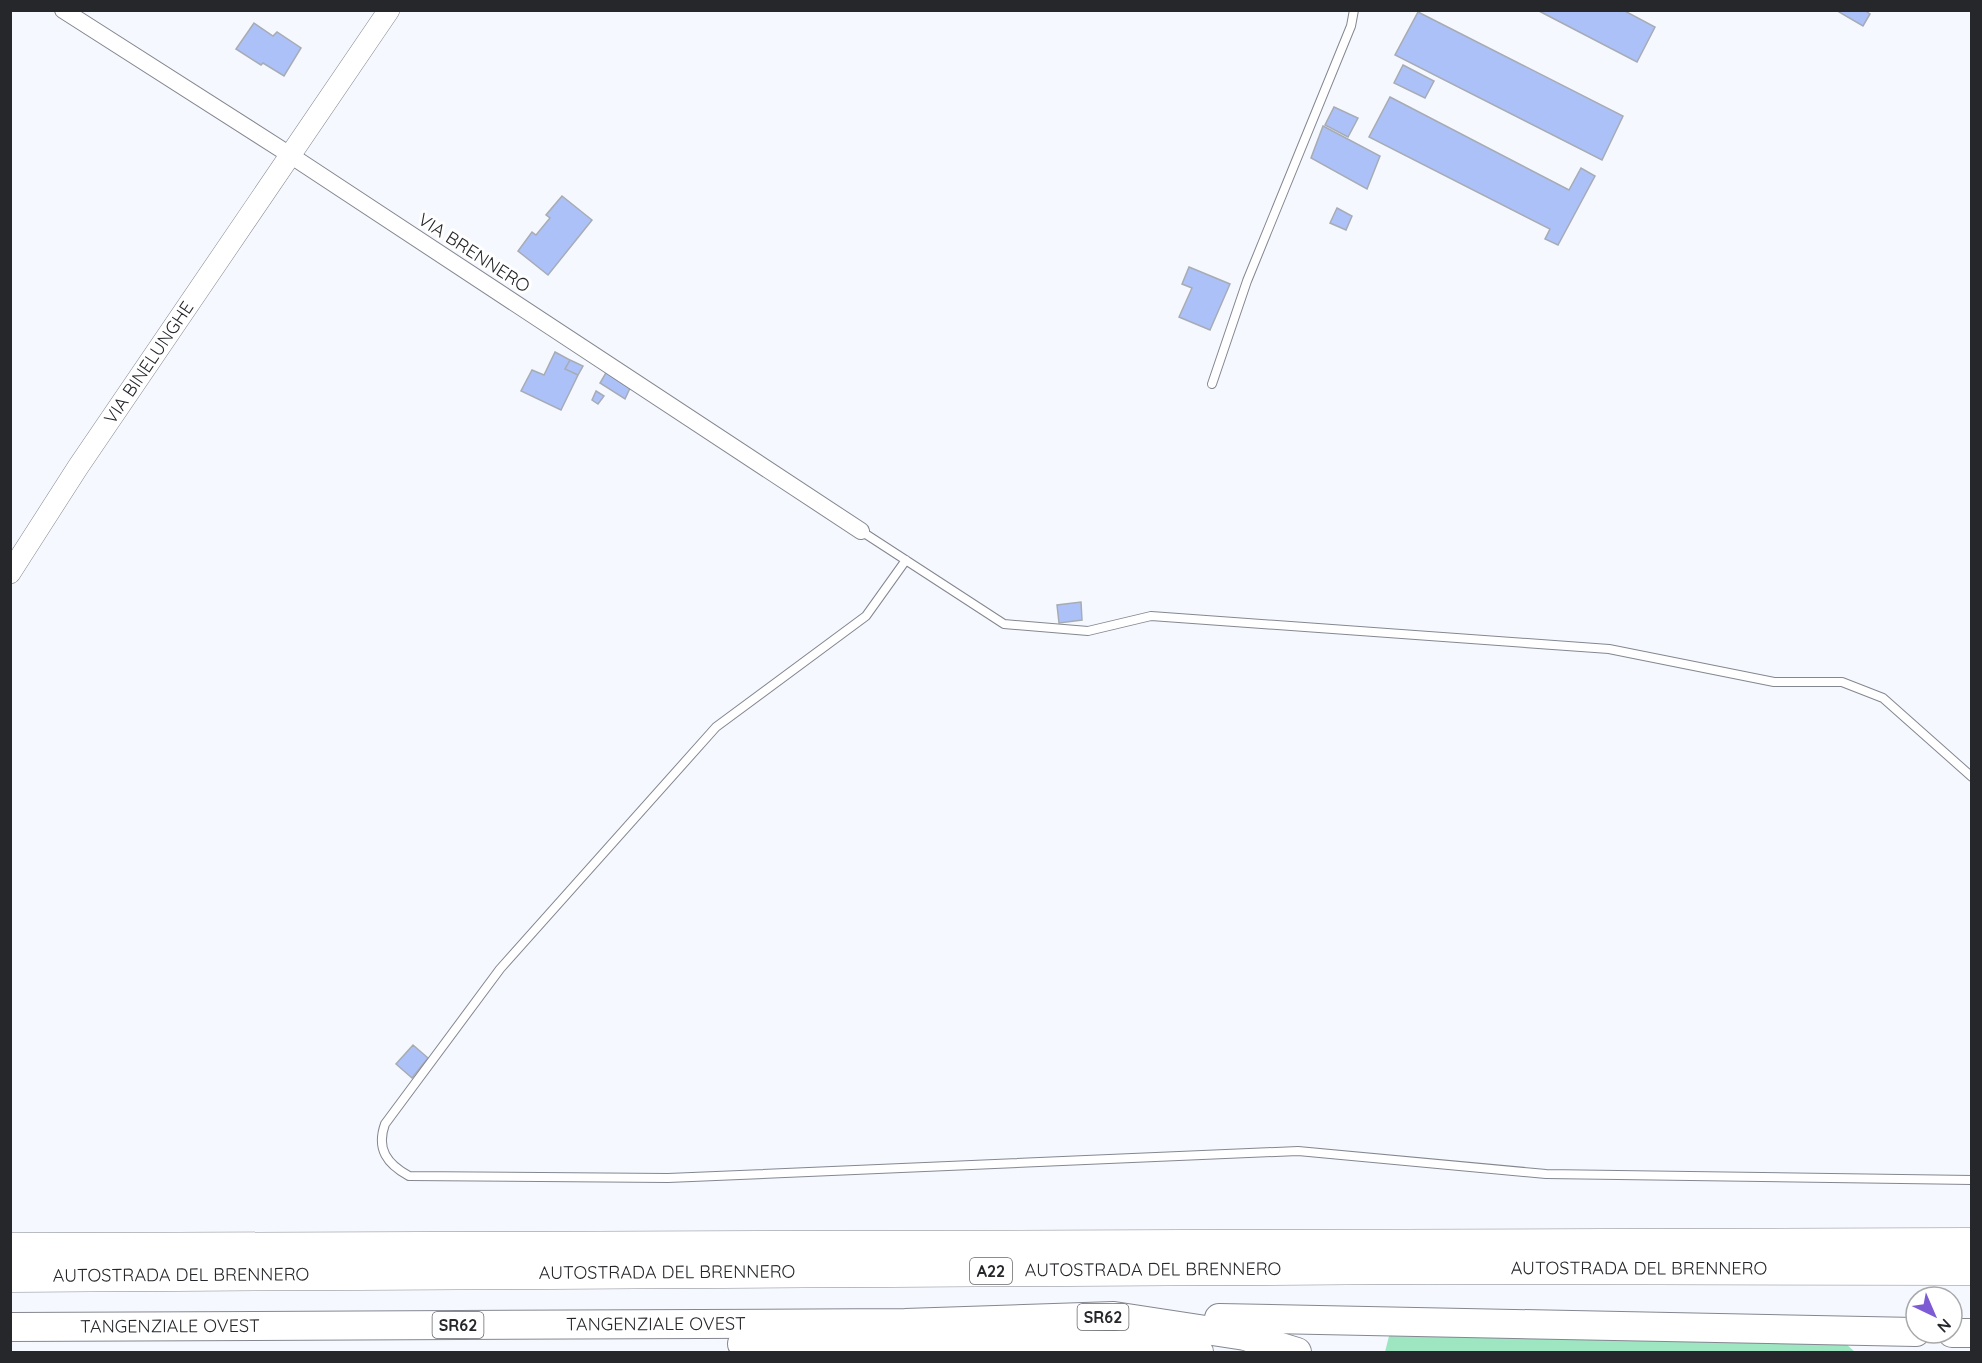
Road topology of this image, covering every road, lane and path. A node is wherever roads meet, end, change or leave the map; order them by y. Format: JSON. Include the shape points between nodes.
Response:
{"nodes":[{"id":1,"x":63,"y":10,"type":"edge"},
{"id":2,"x":389,"y":10,"type":"edge"},
{"id":3,"x":1354,"y":10,"type":"edge"},
{"id":4,"x":290,"y":155,"type":"junction"},
{"id":5,"x":1212,"y":384,"type":"dead end"},
{"id":6,"x":861,"y":531,"type":"joint"},
{"id":7,"x":906,"y":560,"type":"junction"},
{"id":8,"x":10,"y":573,"type":"edge"},
{"id":9,"x":1971,"y":777,"type":"edge"},
{"id":10,"x":1971,"y":1180,"type":"edge"},
{"id":11,"x":1971,"y":1244,"type":"edge"},
{"id":12,"x":10,"y":1249,"type":"edge"},
{"id":13,"x":1971,"y":1269,"type":"edge"},
{"id":14,"x":10,"y":1275,"type":"edge"},
{"id":15,"x":1114,"y":1316,"type":"junction"},
{"id":16,"x":10,"y":1327,"type":"edge"},
{"id":17,"x":1904,"y":1332,"type":"edge"},
{"id":18,"x":10,"y":1347,"type":"edge"},
{"id":19,"x":1199,"y":1353,"type":"edge"},
{"id":20,"x":1297,"y":1353,"type":"edge"}],
"edges":[{"from":1,"to":4,"type":"street","name":"VIA BRENNERO"},
{"from":2,"to":4,"type":"street","name":"VIA BINELUNGHE"},
{"from":3,"to":5,"type":"lane","via":[[1247,280]]},
{"from":4,"to":6,"type":"street","name":"VIA BRENNERO"},
{"from":4,"to":8,"type":"street","name":"VIA BINELUNGHE"},
{"from":6,"to":7,"type":"lane"},
{"from":7,"to":9,"type":"lane","via":[[1004,624],[1088,632],[1151,616],[1609,649],[1774,682],[1842,682],[1883,698]]},
{"from":7,"to":10,"type":"lane","via":[[866,616],[717,727],[500,969],[385,1124],[381,1147],[397,1169],[409,1176],[668,1178],[1298,1151],[1546,1174]]},
{"from":11,"to":12,"type":"highway","name":"AUTOSTRADA DEL BRENNERO","number":"A22"},
{"from":13,"to":14,"type":"highway","name":"AUTOSTRADA DEL BRENNERO","number":"A22"},
{"from":15,"to":16,"type":"highway","name":"TANGENZIALE OVEST","number":"SR62","via":[[905,1323]]},
{"from":15,"to":17,"type":"highway"},
{"from":15,"to":20,"type":"highway","name":"TANGENZIALE OVEST","number":"SR62","via":[[1245,1335]]},
{"from":18,"to":19,"type":"highway","name":"TANGENZIALE OVEST","number":"SR62","via":[[1157,1345]]}]}
